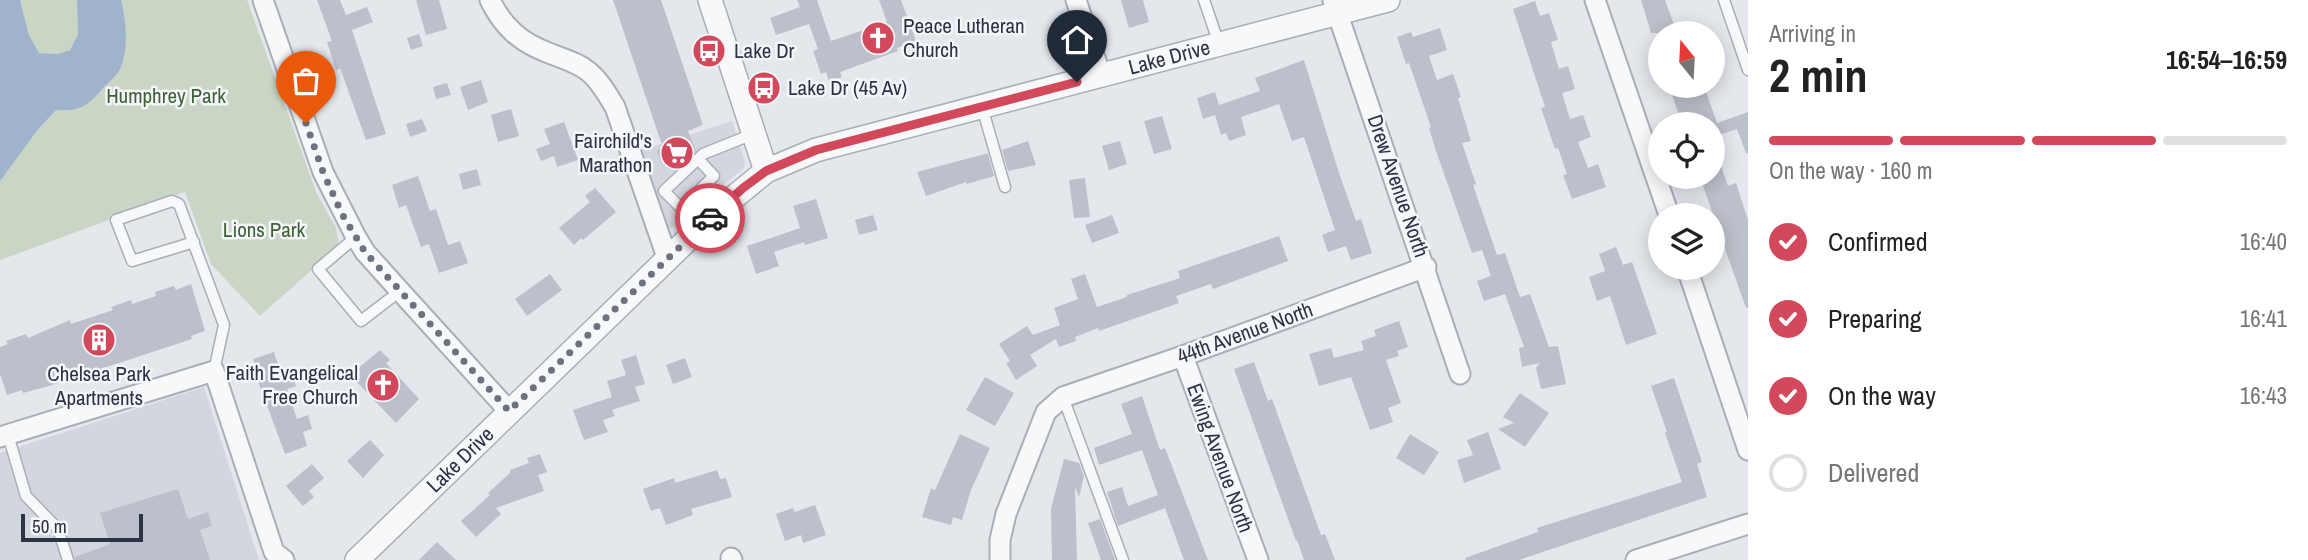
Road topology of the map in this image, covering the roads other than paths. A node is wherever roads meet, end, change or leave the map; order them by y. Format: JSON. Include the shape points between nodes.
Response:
{"nodes":[{"id":1,"x":263,"y":0,"type":"edge"},
{"id":2,"x":490,"y":0,"type":"edge"},
{"id":3,"x":710,"y":0,"type":"edge"},
{"id":4,"x":1076,"y":0,"type":"edge"},
{"id":5,"x":1204,"y":0,"type":"edge"},
{"id":6,"x":1388,"y":0,"type":"edge"},
{"id":7,"x":1595,"y":0,"type":"edge"},
{"id":8,"x":1724,"y":0,"type":"edge"},
{"id":9,"x":1335,"y":6,"type":"edge"},
{"id":10,"x":1220,"y":44,"type":"junction"},
{"id":11,"x":1748,"y":70,"type":"edge"},
{"id":12,"x":1101,"y":76,"type":"junction"},
{"id":13,"x":982,"y":106,"type":"junction"},
{"id":14,"x":754,"y":134,"type":"junction"},
{"id":15,"x":698,"y":159,"type":"junction"},
{"id":16,"x":766,"y":171,"type":"junction"},
{"id":17,"x":1004,"y":187,"type":"dead end"},
{"id":18,"x":696,"y":191,"type":"junction"},
{"id":19,"x":655,"y":195,"type":"junction"},
{"id":20,"x":1665,"y":203,"type":"edge"},
{"id":21,"x":711,"y":206,"type":"junction"},
{"id":22,"x":356,"y":237,"type":"junction"},
{"id":23,"x":194,"y":242,"type":"junction"},
{"id":24,"x":668,"y":260,"type":"junction"},
{"id":25,"x":1426,"y":267,"type":"junction"},
{"id":26,"x":1691,"y":280,"type":"edge"},
{"id":27,"x":400,"y":291,"type":"junction"},
{"id":28,"x":1183,"y":356,"type":"junction"},
{"id":29,"x":214,"y":371,"type":"junction"},
{"id":30,"x":1460,"y":373,"type":"dead end"},
{"id":31,"x":1063,"y":397,"type":"junction"},
{"id":32,"x":509,"y":411,"type":"junction"},
{"id":33,"x":4,"y":436,"type":"edge"},
{"id":34,"x":1748,"y":450,"type":"edge"},
{"id":35,"x":1748,"y":524,"type":"edge"},
{"id":36,"x":1660,"y":556,"type":"edge"},
{"id":37,"x":68,"y":560,"type":"edge"},
{"id":38,"x":284,"y":560,"type":"edge"},
{"id":39,"x":357,"y":560,"type":"edge"},
{"id":40,"x":1000,"y":560,"type":"edge"},
{"id":41,"x":1123,"y":560,"type":"edge"},
{"id":42,"x":1258,"y":560,"type":"edge"},
{"id":43,"x":1636,"y":560,"type":"edge"}],
"edges":[{"from":1,"to":22,"type":"street","via":[[323,172]]},
{"from":2,"to":19,"type":"street","via":[[514,34],[531,46],[572,60],[604,88]]},
{"from":3,"to":14,"type":"street"},
{"from":4,"to":12,"type":"street"},
{"from":5,"to":10,"type":"lane"},
{"from":6,"to":9,"type":"street","name":"Lake Drive"},
{"from":7,"to":20,"type":"street"},
{"from":8,"to":11,"type":"lane"},
{"from":9,"to":10,"type":"street","name":"Lake Drive"},
{"from":9,"to":25,"type":"street","name":"Drew Avenue North"},
{"from":10,"to":12,"type":"street","name":"Lake Drive"},
{"from":12,"to":13,"type":"street","name":"Lake Drive"},
{"from":13,"to":16,"type":"street","name":"Lake Drive","via":[[816,150]]},
{"from":13,"to":17,"type":"lane"},
{"from":14,"to":15,"type":"lane"},
{"from":14,"to":16,"type":"street"},
{"from":15,"to":18,"type":"lane","via":[[714,176]]},
{"from":15,"to":19,"type":"lane"},
{"from":16,"to":21,"type":"street","name":"Lake Drive"},
{"from":18,"to":19,"type":"lane","via":[[681,208]]},
{"from":18,"to":21,"type":"lane"},
{"from":19,"to":24,"type":"street"},
{"from":21,"to":24,"type":"street","name":"Lake Drive"},
{"from":22,"to":27,"type":"street"},
{"from":22,"to":27,"type":"lane","via":[[318,269],[361,321]]},
{"from":23,"to":23,"type":"lane","via":[[179,204],[172,201],[116,220],[132,261]]},
{"from":23,"to":29,"type":"lane","via":[[224,325]]},
{"from":24,"to":32,"type":"street","name":"Lake Drive"},
{"from":25,"to":28,"type":"street","name":"44th Avenue North"},
{"from":25,"to":30,"type":"street","name":"Drew Avenue North"},
{"from":26,"to":34,"type":"street"},
{"from":27,"to":32,"type":"street"},
{"from":28,"to":31,"type":"street","name":"44th Avenue North"},
{"from":28,"to":42,"type":"street","name":"Ewing Avenue North"},
{"from":29,"to":33,"type":"street"},
{"from":29,"to":38,"type":"street","via":[[274,552]]},
{"from":31,"to":40,"type":"street","via":[[1046,412],[1006,514]]},
{"from":31,"to":41,"type":"lane"},
{"from":32,"to":39,"type":"street","name":"Lake Drive"},
{"from":33,"to":37,"type":"lane","via":[[26,496],[58,529]]},
{"from":35,"to":36,"type":"street"},
{"from":36,"to":43,"type":"street"}]}
